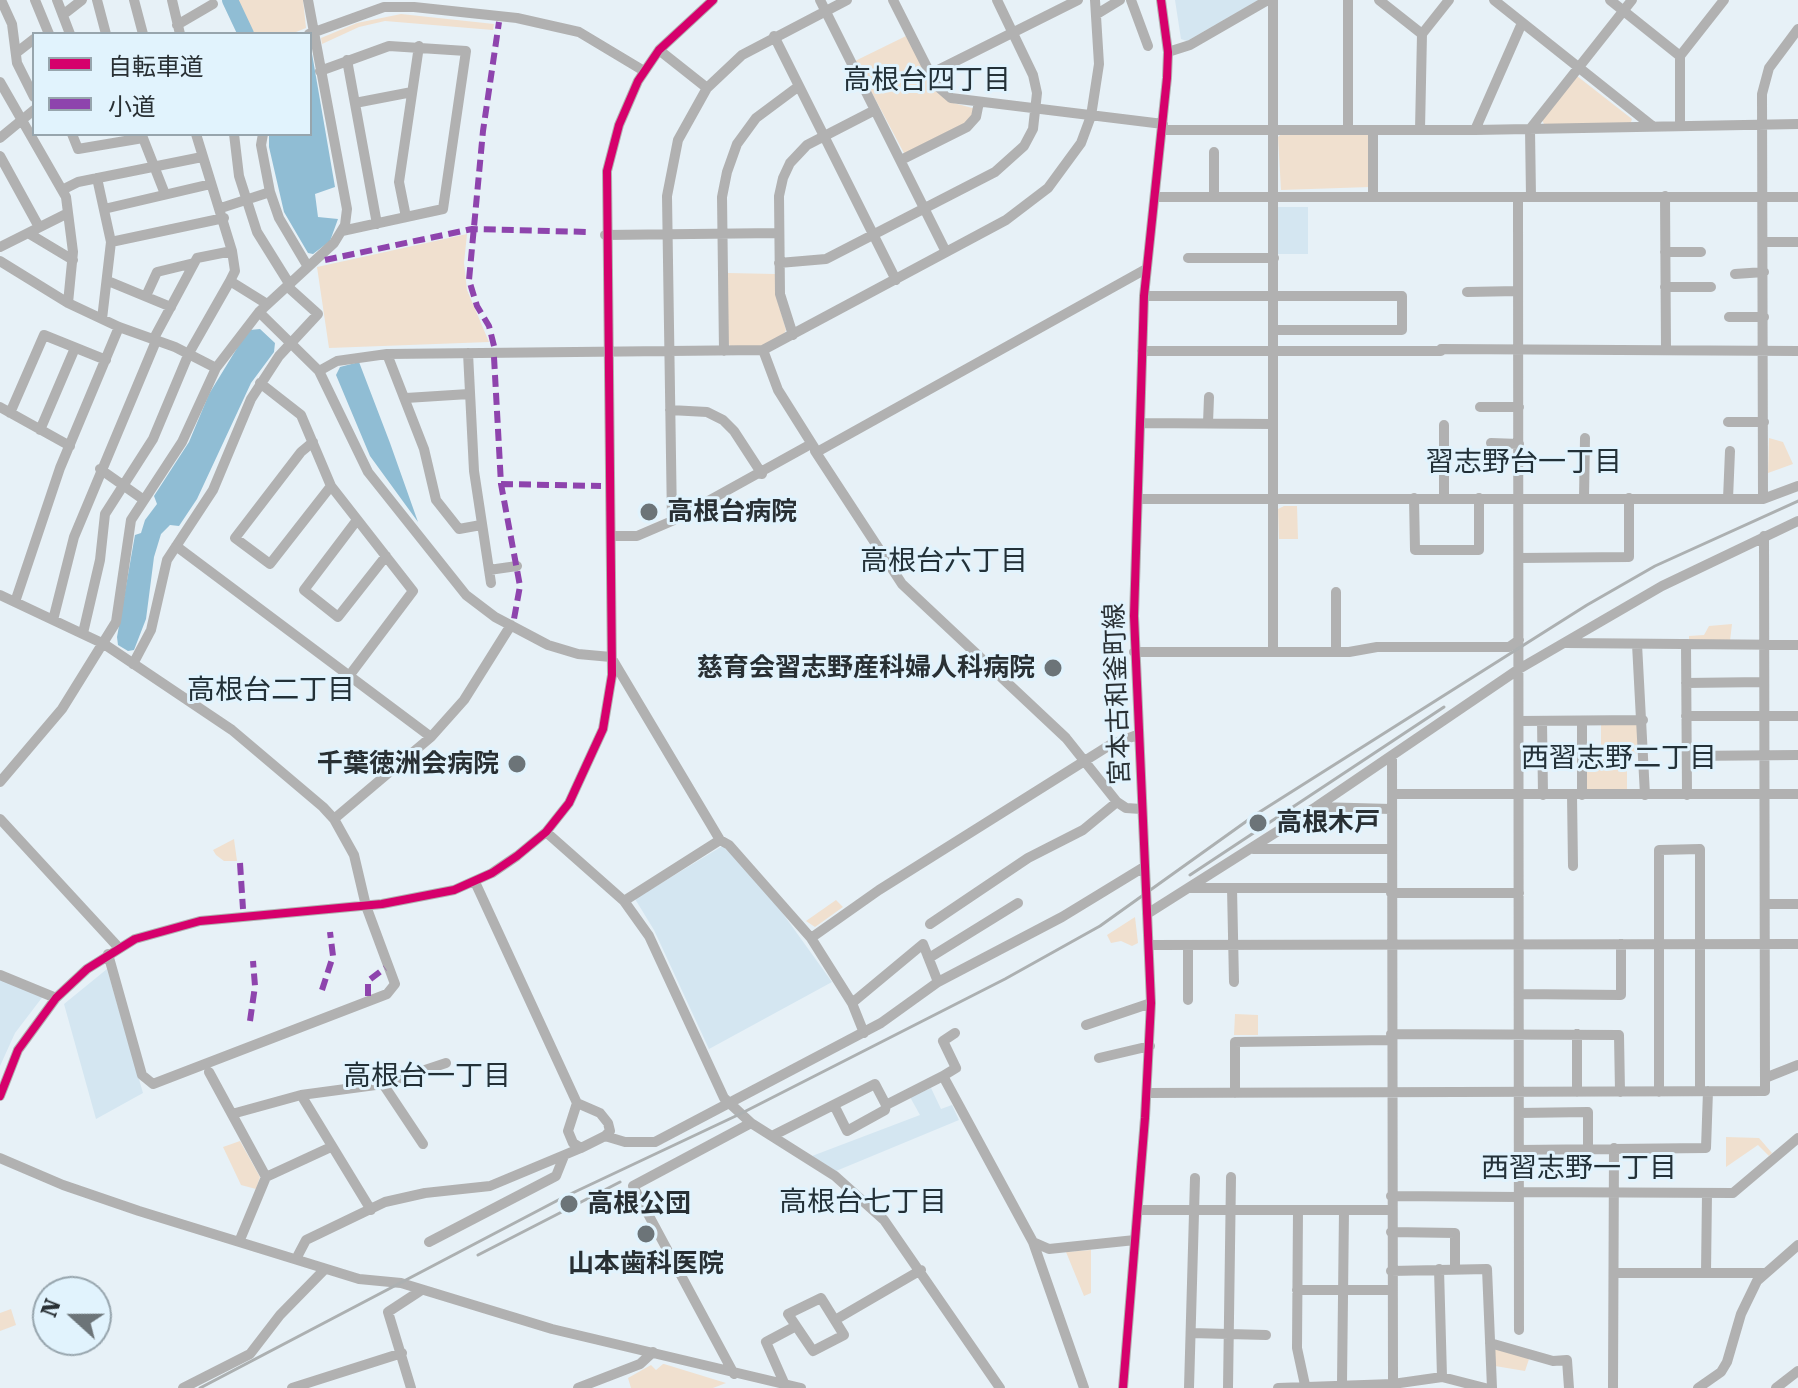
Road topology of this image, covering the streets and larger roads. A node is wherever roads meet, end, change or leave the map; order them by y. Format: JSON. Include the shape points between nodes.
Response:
{"nodes":[{"id":1,"x":1,"y":0,"type":"edge"},
{"id":2,"x":35,"y":0,"type":"edge"},
{"id":3,"x":57,"y":0,"type":"edge"},
{"id":4,"x":82,"y":0,"type":"edge"},
{"id":5,"x":97,"y":0,"type":"edge"},
{"id":6,"x":134,"y":0,"type":"edge"},
{"id":7,"x":308,"y":0,"type":"edge"},
{"id":8,"x":713,"y":0,"type":"edge"},
{"id":9,"x":847,"y":0,"type":"edge"},
{"id":10,"x":893,"y":0,"type":"edge"},
{"id":11,"x":997,"y":0,"type":"edge"},
{"id":12,"x":1078,"y":0,"type":"edge"},
{"id":13,"x":1095,"y":0,"type":"edge"},
{"id":14,"x":1120,"y":0,"type":"edge"},
{"id":15,"x":1131,"y":0,"type":"edge"},
{"id":16,"x":1161,"y":0,"type":"edge"},
{"id":17,"x":1271,"y":0,"type":"edge"},
{"id":18,"x":1348,"y":0,"type":"edge"},
{"id":19,"x":1379,"y":0,"type":"edge"},
{"id":20,"x":1449,"y":0,"type":"edge"},
{"id":21,"x":1494,"y":0,"type":"edge"},
{"id":22,"x":1610,"y":0,"type":"edge"},
{"id":23,"x":1632,"y":0,"type":"edge"},
{"id":24,"x":1724,"y":0,"type":"edge"},
{"id":25,"x":175,"y":2,"type":"edge"},
{"id":26,"x":213,"y":4,"type":"dead end"},
{"id":27,"x":823,"y":5,"type":"edge"},
{"id":28,"x":1623,"y":11,"type":"junction"},
{"id":29,"x":64,"y":14,"type":"junction"},
{"id":30,"x":1097,"y":14,"type":"junction"},
{"id":31,"x":1522,"y":23,"type":"junction"},
{"id":32,"x":178,"y":30,"type":"edge"},
{"id":33,"x":45,"y":32,"type":"edge"},
{"id":34,"x":69,"y":32,"type":"edge"},
{"id":35,"x":105,"y":32,"type":"edge"},
{"id":36,"x":142,"y":32,"type":"edge"},
{"id":37,"x":311,"y":32,"type":"edge"},
{"id":38,"x":312,"y":33,"type":"edge"},
{"id":39,"x":1012,"y":33,"type":"junction"},
{"id":40,"x":1422,"y":34,"type":"junction"},
{"id":41,"x":1796,"y":34,"type":"edge"},
{"id":42,"x":774,"y":36,"type":"junction"},
{"id":43,"x":312,"y":37,"type":"edge"},
{"id":44,"x":32,"y":41,"type":"edge"},
{"id":45,"x":419,"y":46,"type":"junction"},
{"id":46,"x":1148,"y":46,"type":"dead end"},
{"id":47,"x":659,"y":50,"type":"junction"},
{"id":48,"x":1168,"y":52,"type":"junction"},
{"id":49,"x":16,"y":53,"type":"junction"},
{"id":50,"x":1680,"y":56,"type":"junction"},
{"id":51,"x":347,"y":60,"type":"junction"},
{"id":52,"x":1578,"y":68,"type":"junction"},
{"id":53,"x":320,"y":71,"type":"junction"},
{"id":54,"x":644,"y":71,"type":"junction"},
{"id":55,"x":930,"y":74,"type":"junction"},
{"id":56,"x":1,"y":84,"type":"edge"},
{"id":57,"x":799,"y":86,"type":"junction"},
{"id":58,"x":707,"y":88,"type":"junction"},
{"id":59,"x":32,"y":92,"type":"edge"},
{"id":60,"x":412,"y":92,"type":"junction"},
{"id":61,"x":979,"y":102,"type":"junction"},
{"id":62,"x":355,"y":103,"type":"junction"},
{"id":63,"x":875,"y":110,"type":"junction"},
{"id":64,"x":1038,"y":110,"type":"junction"},
{"id":65,"x":32,"y":112,"type":"edge"},
{"id":66,"x":1091,"y":116,"type":"junction"},
{"id":67,"x":22,"y":119,"type":"junction"},
{"id":68,"x":1761,"y":124,"type":"junction"},
{"id":69,"x":1798,"y":124,"type":"edge"},
{"id":70,"x":1651,"y":125,"type":"junction"},
{"id":71,"x":1680,"y":125,"type":"junction"},
{"id":72,"x":1163,"y":127,"type":"junction"},
{"id":73,"x":1348,"y":129,"type":"junction"},
{"id":74,"x":1530,"y":129,"type":"junction"},
{"id":75,"x":1275,"y":130,"type":"junction"},
{"id":76,"x":1373,"y":130,"type":"junction"},
{"id":77,"x":1420,"y":130,"type":"junction"},
{"id":78,"x":1475,"y":130,"type":"junction"},
{"id":79,"x":824,"y":135,"type":"junction"},
{"id":80,"x":73,"y":136,"type":"edge"},
{"id":81,"x":143,"y":136,"type":"edge"},
{"id":82,"x":197,"y":136,"type":"edge"},
{"id":83,"x":234,"y":136,"type":"edge"},
{"id":84,"x":263,"y":136,"type":"edge"},
{"id":85,"x":0,"y":138,"type":"edge"},
{"id":86,"x":108,"y":138,"type":"edge"},
{"id":87,"x":1214,"y":152,"type":"dead end"},
{"id":88,"x":0,"y":156,"type":"edge"},
{"id":89,"x":202,"y":157,"type":"junction"},
{"id":90,"x":901,"y":160,"type":"junction"},
{"id":91,"x":155,"y":166,"type":"junction"},
{"id":92,"x":97,"y":178,"type":"junction"},
{"id":93,"x":211,"y":184,"type":"junction"},
{"id":94,"x":62,"y":190,"type":"junction"},
{"id":95,"x":270,"y":192,"type":"junction"},
{"id":96,"x":165,"y":194,"type":"junction"},
{"id":97,"x":1665,"y":196,"type":"junction"},
{"id":98,"x":1155,"y":197,"type":"junction"},
{"id":99,"x":1214,"y":197,"type":"junction"},
{"id":100,"x":1275,"y":197,"type":"junction"},
{"id":101,"x":1373,"y":197,"type":"junction"},
{"id":102,"x":1518,"y":197,"type":"junction"},
{"id":103,"x":1531,"y":197,"type":"junction"},
{"id":104,"x":1762,"y":197,"type":"junction"},
{"id":105,"x":1798,"y":197,"type":"edge"},
{"id":106,"x":245,"y":200,"type":"junction"},
{"id":107,"x":104,"y":209,"type":"junction"},
{"id":108,"x":926,"y":210,"type":"junction"},
{"id":109,"x":68,"y":213,"type":"junction"},
{"id":110,"x":222,"y":213,"type":"junction"},
{"id":111,"x":406,"y":217,"type":"junction"},
{"id":112,"x":377,"y":224,"type":"junction"},
{"id":113,"x":39,"y":227,"type":"junction"},
{"id":114,"x":342,"y":231,"type":"junction"},
{"id":115,"x":28,"y":233,"type":"junction"},
{"id":116,"x":779,"y":233,"type":"junction"},
{"id":117,"x":668,"y":234,"type":"junction"},
{"id":118,"x":723,"y":234,"type":"junction"},
{"id":119,"x":605,"y":235,"type":"junction"},
{"id":120,"x":874,"y":236,"type":"junction"},
{"id":121,"x":111,"y":242,"type":"junction"},
{"id":122,"x":1764,"y":242,"type":"junction"},
{"id":123,"x":1798,"y":242,"type":"edge"},
{"id":124,"x":0,"y":246,"type":"edge"},
{"id":125,"x":232,"y":251,"type":"junction"},
{"id":126,"x":946,"y":252,"type":"junction"},
{"id":127,"x":1665,"y":252,"type":"junction"},
{"id":128,"x":1701,"y":252,"type":"dead end"},
{"id":129,"x":1188,"y":258,"type":"dead end"},
{"id":130,"x":1274,"y":258,"type":"junction"},
{"id":131,"x":73,"y":260,"type":"junction"},
{"id":132,"x":0,"y":261,"type":"edge"},
{"id":133,"x":194,"y":263,"type":"junction"},
{"id":134,"x":779,"y":263,"type":"junction"},
{"id":135,"x":308,"y":267,"type":"junction"},
{"id":136,"x":1146,"y":269,"type":"junction"},
{"id":137,"x":1764,"y":272,"type":"junction"},
{"id":138,"x":1735,"y":274,"type":"dead end"},
{"id":139,"x":896,"y":280,"type":"junction"},
{"id":140,"x":108,"y":281,"type":"junction"},
{"id":141,"x":230,"y":281,"type":"junction"},
{"id":142,"x":289,"y":286,"type":"junction"},
{"id":143,"x":1665,"y":287,"type":"junction"},
{"id":144,"x":1711,"y":287,"type":"dead end"},
{"id":145,"x":1518,"y":291,"type":"junction"},
{"id":146,"x":1467,"y":292,"type":"dead end"},
{"id":147,"x":146,"y":296,"type":"junction"},
{"id":148,"x":1144,"y":296,"type":"junction"},
{"id":149,"x":1274,"y":296,"type":"junction"},
{"id":150,"x":68,"y":303,"type":"junction"},
{"id":151,"x":171,"y":307,"type":"junction"},
{"id":152,"x":263,"y":308,"type":"junction"},
{"id":153,"x":1729,"y":317,"type":"dead end"},
{"id":154,"x":1764,"y":317,"type":"junction"},
{"id":155,"x":102,"y":319,"type":"junction"},
{"id":156,"x":119,"y":327,"type":"junction"},
{"id":157,"x":1273,"y":330,"type":"junction"},
{"id":158,"x":793,"y":335,"type":"junction"},
{"id":159,"x":154,"y":340,"type":"junction"},
{"id":160,"x":292,"y":344,"type":"junction"},
{"id":161,"x":75,"y":348,"type":"junction"},
{"id":162,"x":1518,"y":349,"type":"junction"},
{"id":163,"x":763,"y":350,"type":"junction"},
{"id":164,"x":1666,"y":350,"type":"junction"},
{"id":165,"x":724,"y":351,"type":"junction"},
{"id":166,"x":1142,"y":351,"type":"junction"},
{"id":167,"x":1273,"y":351,"type":"junction"},
{"id":168,"x":1764,"y":351,"type":"junction"},
{"id":169,"x":1798,"y":351,"type":"edge"},
{"id":170,"x":669,"y":352,"type":"junction"},
{"id":171,"x":189,"y":353,"type":"junction"},
{"id":172,"x":468,"y":353,"type":"junction"},
{"id":173,"x":607,"y":353,"type":"junction"},
{"id":174,"x":387,"y":354,"type":"junction"},
{"id":175,"x":106,"y":360,"type":"junction"},
{"id":176,"x":216,"y":368,"type":"junction"},
{"id":177,"x":319,"y":371,"type":"junction"},
{"id":178,"x":260,"y":383,"type":"junction"},
{"id":179,"x":469,"y":394,"type":"junction"},
{"id":180,"x":1209,"y":397,"type":"dead end"},
{"id":181,"x":406,"y":398,"type":"junction"},
{"id":182,"x":1480,"y":407,"type":"dead end"},
{"id":183,"x":1519,"y":407,"type":"junction"},
{"id":184,"x":5,"y":410,"type":"edge"},
{"id":185,"x":670,"y":410,"type":"junction"},
{"id":186,"x":1728,"y":422,"type":"dead end"},
{"id":187,"x":1764,"y":422,"type":"junction"},
{"id":188,"x":1141,"y":423,"type":"junction"},
{"id":189,"x":1208,"y":423,"type":"junction"},
{"id":190,"x":1273,"y":424,"type":"junction"},
{"id":191,"x":1444,"y":425,"type":"dead end"},
{"id":192,"x":40,"y":430,"type":"junction"},
{"id":193,"x":1585,"y":438,"type":"dead end"},
{"id":194,"x":313,"y":442,"type":"junction"},
{"id":195,"x":1491,"y":443,"type":"dead end"},
{"id":196,"x":1519,"y":444,"type":"junction"},
{"id":197,"x":70,"y":446,"type":"junction"},
{"id":198,"x":813,"y":448,"type":"junction"},
{"id":199,"x":1730,"y":451,"type":"dead end"},
{"id":200,"x":100,"y":469,"type":"junction"},
{"id":201,"x":762,"y":474,"type":"junction"},
{"id":202,"x":124,"y":486,"type":"junction"},
{"id":203,"x":331,"y":486,"type":"junction"},
{"id":204,"x":1798,"y":486,"type":"edge"},
{"id":205,"x":1414,"y":498,"type":"junction"},
{"id":206,"x":1479,"y":498,"type":"junction"},
{"id":207,"x":1519,"y":498,"type":"junction"},
{"id":208,"x":1584,"y":498,"type":"junction"},
{"id":209,"x":1629,"y":498,"type":"junction"},
{"id":210,"x":1138,"y":499,"type":"junction"},
{"id":211,"x":1274,"y":499,"type":"junction"},
{"id":212,"x":1444,"y":499,"type":"junction"},
{"id":213,"x":1728,"y":499,"type":"junction"},
{"id":214,"x":1763,"y":499,"type":"junction"},
{"id":215,"x":144,"y":500,"type":"junction"},
{"id":216,"x":357,"y":520,"type":"junction"},
{"id":217,"x":672,"y":521,"type":"junction"},
{"id":218,"x":1798,"y":521,"type":"edge"},
{"id":219,"x":481,"y":525,"type":"junction"},
{"id":220,"x":611,"y":536,"type":"junction"},
{"id":221,"x":1764,"y":536,"type":"junction"},
{"id":222,"x":176,"y":546,"type":"junction"},
{"id":223,"x":386,"y":556,"type":"junction"},
{"id":224,"x":1519,"y":558,"type":"junction"},
{"id":225,"x":517,"y":566,"type":"dead end"},
{"id":226,"x":489,"y":570,"type":"junction"},
{"id":227,"x":491,"y":583,"type":"dead end"},
{"id":228,"x":1336,"y":592,"type":"dead end"},
{"id":229,"x":0,"y":595,"type":"edge"},
{"id":230,"x":15,"y":602,"type":"junction"},
{"id":231,"x":53,"y":620,"type":"junction"},
{"id":232,"x":511,"y":625,"type":"junction"},
{"id":233,"x":83,"y":633,"type":"junction"},
{"id":234,"x":1519,"y":640,"type":"junction"},
{"id":235,"x":1564,"y":643,"type":"junction"},
{"id":236,"x":104,"y":644,"type":"junction"},
{"id":237,"x":1637,"y":644,"type":"junction"},
{"id":238,"x":1686,"y":644,"type":"junction"},
{"id":239,"x":1764,"y":645,"type":"junction"},
{"id":240,"x":1798,"y":645,"type":"edge"},
{"id":241,"x":1273,"y":651,"type":"junction"},
{"id":242,"x":1134,"y":652,"type":"junction"},
{"id":243,"x":1336,"y":652,"type":"junction"},
{"id":244,"x":611,"y":657,"type":"junction"},
{"id":245,"x":133,"y":664,"type":"junction"},
{"id":246,"x":1519,"y":669,"type":"junction"},
{"id":247,"x":349,"y":676,"type":"junction"},
{"id":248,"x":1764,"y":682,"type":"junction"},
{"id":249,"x":1686,"y":683,"type":"junction"},
{"id":250,"x":1686,"y":716,"type":"junction"},
{"id":251,"x":1764,"y":716,"type":"junction"},
{"id":252,"x":1798,"y":716,"type":"edge"},
{"id":253,"x":1643,"y":720,"type":"junction"},
{"id":254,"x":1519,"y":721,"type":"junction"},
{"id":255,"x":1542,"y":721,"type":"junction"},
{"id":256,"x":1582,"y":721,"type":"junction"},
{"id":257,"x":1137,"y":735,"type":"junction"},
{"id":258,"x":431,"y":737,"type":"junction"},
{"id":259,"x":1798,"y":755,"type":"edge"},
{"id":260,"x":1392,"y":756,"type":"junction"},
{"id":261,"x":1687,"y":756,"type":"junction"},
{"id":262,"x":1764,"y":756,"type":"junction"},
{"id":263,"x":1088,"y":762,"type":"junction"},
{"id":264,"x":0,"y":782,"type":"edge"},
{"id":265,"x":1392,"y":794,"type":"junction"},
{"id":266,"x":1764,"y":794,"type":"junction"},
{"id":267,"x":1798,"y":794,"type":"edge"},
{"id":268,"x":1543,"y":795,"type":"junction"},
{"id":269,"x":1577,"y":795,"type":"junction"},
{"id":270,"x":1645,"y":795,"type":"junction"},
{"id":271,"x":1687,"y":795,"type":"junction"},
{"id":272,"x":1519,"y":796,"type":"junction"},
{"id":273,"x":1117,"y":802,"type":"junction"},
{"id":274,"x":1316,"y":807,"type":"junction"},
{"id":275,"x":1141,"y":809,"type":"junction"},
{"id":276,"x":1391,"y":809,"type":"junction"},
{"id":277,"x":0,"y":819,"type":"edge"},
{"id":278,"x":334,"y":819,"type":"junction"},
{"id":279,"x":546,"y":832,"type":"junction"},
{"id":280,"x":720,"y":840,"type":"junction"},
{"id":281,"x":1251,"y":849,"type":"junction"},
{"id":282,"x":1391,"y":849,"type":"junction"},
{"id":283,"x":1573,"y":866,"type":"dead end"},
{"id":284,"x":1144,"y":867,"type":"junction"},
{"id":285,"x":475,"y":882,"type":"junction"},
{"id":286,"x":1190,"y":888,"type":"junction"},
{"id":287,"x":1232,"y":888,"type":"junction"},
{"id":288,"x":1391,"y":890,"type":"junction"},
{"id":289,"x":1519,"y":893,"type":"junction"},
{"id":290,"x":624,"y":901,"type":"junction"},
{"id":291,"x":1018,"y":903,"type":"dead end"},
{"id":292,"x":1765,"y":904,"type":"junction"},
{"id":293,"x":1798,"y":904,"type":"edge"},
{"id":294,"x":366,"y":906,"type":"junction"},
{"id":295,"x":1147,"y":914,"type":"junction"},
{"id":296,"x":930,"y":924,"type":"dead end"},
{"id":297,"x":811,"y":938,"type":"junction"},
{"id":298,"x":1519,"y":944,"type":"junction"},
{"id":299,"x":1621,"y":944,"type":"junction"},
{"id":300,"x":1659,"y":944,"type":"junction"},
{"id":301,"x":1700,"y":944,"type":"junction"},
{"id":302,"x":1765,"y":944,"type":"junction"},
{"id":303,"x":1798,"y":944,"type":"edge"},
{"id":304,"x":1149,"y":945,"type":"junction"},
{"id":305,"x":1188,"y":945,"type":"junction"},
{"id":306,"x":1233,"y":945,"type":"junction"},
{"id":307,"x":1391,"y":945,"type":"junction"},
{"id":308,"x":119,"y":948,"type":"junction"},
{"id":309,"x":108,"y":954,"type":"junction"},
{"id":310,"x":929,"y":958,"type":"junction"},
{"id":311,"x":0,"y":975,"type":"edge"},
{"id":312,"x":938,"y":982,"type":"junction"},
{"id":313,"x":1234,"y":982,"type":"dead end"},
{"id":314,"x":1519,"y":994,"type":"junction"},
{"id":315,"x":56,"y":998,"type":"junction"},
{"id":316,"x":1188,"y":1000,"type":"dead end"},
{"id":317,"x":852,"y":1003,"type":"junction"},
{"id":318,"x":1151,"y":1003,"type":"junction"},
{"id":319,"x":1086,"y":1025,"type":"dead end"},
{"id":320,"x":864,"y":1033,"type":"junction"},
{"id":321,"x":955,"y":1033,"type":"dead end"},
{"id":322,"x":1577,"y":1034,"type":"junction"},
{"id":323,"x":1519,"y":1035,"type":"junction"},
{"id":324,"x":1391,"y":1037,"type":"junction"},
{"id":325,"x":1150,"y":1046,"type":"junction"},
{"id":326,"x":1099,"y":1058,"type":"dead end"},
{"id":327,"x":446,"y":1063,"type":"dead end"},
{"id":328,"x":1798,"y":1065,"type":"edge"},
{"id":329,"x":209,"y":1072,"type":"dead end"},
{"id":330,"x":943,"y":1076,"type":"junction"},
{"id":331,"x":1765,"y":1078,"type":"junction"},
{"id":332,"x":383,"y":1084,"type":"junction"},
{"id":333,"x":1704,"y":1091,"type":"junction"},
{"id":334,"x":1391,"y":1092,"type":"junction"},
{"id":335,"x":1519,"y":1092,"type":"junction"},
{"id":336,"x":1577,"y":1092,"type":"junction"},
{"id":337,"x":1620,"y":1092,"type":"junction"},
{"id":338,"x":1659,"y":1092,"type":"junction"},
{"id":339,"x":1147,"y":1093,"type":"junction"},
{"id":340,"x":1235,"y":1093,"type":"junction"},
{"id":341,"x":301,"y":1095,"type":"junction"},
{"id":342,"x":0,"y":1096,"type":"edge"},
{"id":343,"x":728,"y":1103,"type":"junction"},
{"id":344,"x":582,"y":1105,"type":"junction"},
{"id":345,"x":834,"y":1105,"type":"junction"},
{"id":346,"x":886,"y":1105,"type":"junction"},
{"id":347,"x":1519,"y":1113,"type":"junction"},
{"id":348,"x":232,"y":1114,"type":"junction"},
{"id":349,"x":751,"y":1123,"type":"junction"},
{"id":350,"x":611,"y":1136,"type":"junction"},
{"id":351,"x":772,"y":1136,"type":"junction"},
{"id":352,"x":1797,"y":1141,"type":"edge"},
{"id":353,"x":423,"y":1144,"type":"dead end"},
{"id":354,"x":331,"y":1147,"type":"junction"},
{"id":355,"x":581,"y":1148,"type":"junction"},
{"id":356,"x":1614,"y":1148,"type":"junction"},
{"id":357,"x":1588,"y":1149,"type":"junction"},
{"id":358,"x":1519,"y":1150,"type":"junction"},
{"id":359,"x":564,"y":1156,"type":"junction"},
{"id":360,"x":0,"y":1158,"type":"edge"},
{"id":361,"x":266,"y":1177,"type":"junction"},
{"id":362,"x":1231,"y":1177,"type":"dead end"},
{"id":363,"x":1195,"y":1178,"type":"dead end"},
{"id":364,"x":1615,"y":1192,"type":"junction"},
{"id":365,"x":1707,"y":1193,"type":"junction"},
{"id":366,"x":1519,"y":1195,"type":"junction"},
{"id":367,"x":1391,"y":1196,"type":"junction"},
{"id":368,"x":371,"y":1210,"type":"junction"},
{"id":369,"x":1141,"y":1210,"type":"junction"},
{"id":370,"x":1194,"y":1210,"type":"junction"},
{"id":371,"x":1298,"y":1210,"type":"junction"},
{"id":372,"x":1344,"y":1210,"type":"junction"},
{"id":373,"x":1391,"y":1210,"type":"junction"},
{"id":374,"x":1230,"y":1211,"type":"junction"},
{"id":375,"x":1391,"y":1232,"type":"junction"},
{"id":376,"x":1135,"y":1240,"type":"junction"},
{"id":377,"x":239,"y":1242,"type":"junction"},
{"id":378,"x":429,"y":1242,"type":"dead end"},
{"id":379,"x":1033,"y":1242,"type":"junction"},
{"id":380,"x":1798,"y":1245,"type":"edge"},
{"id":381,"x":296,"y":1259,"type":"junction"},
{"id":382,"x":325,"y":1269,"type":"junction"},
{"id":383,"x":1439,"y":1269,"type":"junction"},
{"id":384,"x":1455,"y":1269,"type":"junction"},
{"id":385,"x":921,"y":1270,"type":"junction"},
{"id":386,"x":1391,"y":1271,"type":"junction"},
{"id":387,"x":1615,"y":1273,"type":"junction"},
{"id":388,"x":1706,"y":1273,"type":"junction"},
{"id":389,"x":1765,"y":1273,"type":"junction"},
{"id":390,"x":1297,"y":1290,"type":"junction"},
{"id":391,"x":1391,"y":1290,"type":"junction"},
{"id":392,"x":420,"y":1291,"type":"junction"},
{"id":393,"x":1343,"y":1291,"type":"junction"},
{"id":394,"x":835,"y":1320,"type":"junction"},
{"id":395,"x":796,"y":1326,"type":"junction"},
{"id":396,"x":1519,"y":1330,"type":"dead end"},
{"id":397,"x":1191,"y":1333,"type":"junction"},
{"id":398,"x":1229,"y":1334,"type":"junction"},
{"id":399,"x":1266,"y":1335,"type":"dead end"},
{"id":400,"x":1490,"y":1343,"type":"junction"},
{"id":401,"x":653,"y":1352,"type":"junction"},
{"id":402,"x":402,"y":1353,"type":"junction"},
{"id":403,"x":1798,"y":1371,"type":"edge"},
{"id":404,"x":737,"y":1375,"type":"junction"},
{"id":405,"x":1442,"y":1377,"type":"junction"},
{"id":406,"x":1342,"y":1383,"type":"junction"},
{"id":407,"x":785,"y":1385,"type":"junction"},
{"id":408,"x":1305,"y":1385,"type":"junction"},
{"id":409,"x":1400,"y":1385,"type":"edge"},
{"id":410,"x":1781,"y":1386,"type":"edge"},
{"id":411,"x":183,"y":1388,"type":"edge"},
{"id":412,"x":292,"y":1388,"type":"edge"},
{"id":413,"x":411,"y":1388,"type":"edge"},
{"id":414,"x":578,"y":1388,"type":"edge"},
{"id":415,"x":746,"y":1388,"type":"edge"},
{"id":416,"x":801,"y":1388,"type":"edge"},
{"id":417,"x":1000,"y":1388,"type":"edge"},
{"id":418,"x":1084,"y":1388,"type":"edge"},
{"id":419,"x":1123,"y":1388,"type":"edge"},
{"id":420,"x":1189,"y":1388,"type":"edge"},
{"id":421,"x":1228,"y":1388,"type":"edge"},
{"id":422,"x":1278,"y":1388,"type":"edge"},
{"id":423,"x":1485,"y":1388,"type":"edge"},
{"id":424,"x":1492,"y":1388,"type":"edge"},
{"id":425,"x":1569,"y":1388,"type":"edge"},
{"id":426,"x":1613,"y":1388,"type":"edge"},
{"id":427,"x":1698,"y":1388,"type":"edge"}],
"edges":[{"from":1,"to":49,"type":"street","via":[[12,24]]},
{"from":2,"to":33,"type":"street"},
{"from":3,"to":29,"type":"street"},
{"from":4,"to":29,"type":"street"},
{"from":5,"to":35,"type":"street"},
{"from":6,"to":36,"type":"street"},
{"from":7,"to":37,"type":"street"},
{"from":8,"to":47,"type":"street"},
{"from":9,"to":27,"type":"street"},
{"from":10,"to":55,"type":"street"},
{"from":11,"to":39,"type":"street"},
{"from":12,"to":39,"type":"street"},
{"from":13,"to":30,"type":"street"},
{"from":14,"to":30,"type":"street"},
{"from":15,"to":46,"type":"street"},
{"from":16,"to":48,"type":"street","name":"宮本古和釜町線"},
{"from":17,"to":48,"type":"street"},
{"from":17,"to":75,"type":"street"},
{"from":18,"to":73,"type":"street"},
{"from":19,"to":40,"type":"street"},
{"from":20,"to":40,"type":"street"},
{"from":21,"to":31,"type":"street"},
{"from":22,"to":28,"type":"street"},
{"from":23,"to":28,"type":"street"},
{"from":24,"to":50,"type":"street"},
{"from":25,"to":32,"type":"street"},
{"from":26,"to":32,"type":"street"},
{"from":27,"to":42,"type":"street"},
{"from":27,"to":63,"type":"street"},
{"from":28,"to":50,"type":"street"},
{"from":28,"to":52,"type":"street"},
{"from":29,"to":34,"type":"street"},
{"from":30,"to":66,"type":"street","via":[[1098,80]]},
{"from":31,"to":52,"type":"street"},
{"from":31,"to":78,"type":"street"},
{"from":38,"to":54,"type":"street","via":[[367,12],[403,6],[529,19],[579,32]]},
{"from":39,"to":55,"type":"street"},
{"from":39,"to":64,"type":"street","via":[[1033,75]]},
{"from":40,"to":77,"type":"street"},
{"from":41,"to":68,"type":"street","via":[[1766,74]]},
{"from":42,"to":57,"type":"street"},
{"from":42,"to":58,"type":"street","via":[[742,55]]},
{"from":43,"to":53,"type":"street"},
{"from":44,"to":49,"type":"street"},
{"from":45,"to":51,"type":"street","via":[[389,46]]},
{"from":45,"to":60,"type":"street"},
{"from":45,"to":111,"type":"street","via":[[466,51],[446,202],[443,209]]},
{"from":47,"to":54,"type":"street"},
{"from":47,"to":58,"type":"street"},
{"from":48,"to":72,"type":"street","name":"宮本古和釜町線"},
{"from":49,"to":59,"type":"street"},
{"from":50,"to":71,"type":"street"},
{"from":51,"to":53,"type":"street"},
{"from":51,"to":62,"type":"street"},
{"from":52,"to":70,"type":"street"},
{"from":52,"to":74,"type":"street"},
{"from":53,"to":114,"type":"street","via":[[347,209]]},
{"from":54,"to":119,"type":"street","via":[[614,140],[607,171]]},
{"from":55,"to":61,"type":"street","via":[[945,94]]},
{"from":56,"to":67,"type":"street"},
{"from":57,"to":79,"type":"street"},
{"from":57,"to":118,"type":"street","via":[[756,118],[737,144],[724,185]]},
{"from":58,"to":117,"type":"street","via":[[674,153]]},
{"from":60,"to":62,"type":"street"},
{"from":60,"to":111,"type":"street","via":[[399,182]]},
{"from":61,"to":64,"type":"street"},
{"from":61,"to":90,"type":"street","via":[[967,127]]},
{"from":62,"to":112,"type":"street"},
{"from":63,"to":79,"type":"street"},
{"from":63,"to":90,"type":"street"},
{"from":64,"to":66,"type":"street"},
{"from":64,"to":108,"type":"street","via":[[1033,129],[1012,160]]},
{"from":65,"to":67,"type":"street"},
{"from":66,"to":72,"type":"street"},
{"from":66,"to":126,"type":"street","via":[[1081,143],[1048,188],[1006,220]]},
{"from":67,"to":85,"type":"street"},
{"from":67,"to":94,"type":"street"},
{"from":68,"to":69,"type":"street"},
{"from":68,"to":71,"type":"street"},
{"from":68,"to":104,"type":"street"},
{"from":70,"to":71,"type":"street"},
{"from":70,"to":74,"type":"street"},
{"from":72,"to":75,"type":"street"},
{"from":72,"to":98,"type":"street","name":"宮本古和釜町線"},
{"from":73,"to":75,"type":"street"},
{"from":73,"to":76,"type":"street"},
{"from":74,"to":78,"type":"street"},
{"from":74,"to":103,"type":"street"},
{"from":75,"to":100,"type":"street"},
{"from":76,"to":77,"type":"street"},
{"from":76,"to":101,"type":"street"},
{"from":77,"to":78,"type":"street"},
{"from":79,"to":116,"type":"street","via":[[796,156],[786,171],[779,196]]},
{"from":79,"to":120,"type":"street"},
{"from":80,"to":86,"type":"street","via":[[78,149]]},
{"from":81,"to":86,"type":"street","via":[[113,145]]},
{"from":81,"to":91,"type":"street"},
{"from":82,"to":89,"type":"street"},
{"from":83,"to":106,"type":"street"},
{"from":84,"to":95,"type":"street"},
{"from":87,"to":99,"type":"street"},
{"from":88,"to":113,"type":"street"},
{"from":89,"to":91,"type":"street"},
{"from":89,"to":93,"type":"street"},
{"from":90,"to":108,"type":"street"},
{"from":91,"to":92,"type":"street"},
{"from":91,"to":96,"type":"street"},
{"from":92,"to":94,"type":"street"},
{"from":92,"to":107,"type":"street"},
{"from":93,"to":96,"type":"street"},
{"from":93,"to":110,"type":"street"},
{"from":94,"to":109,"type":"street"},
{"from":95,"to":106,"type":"street"},
{"from":95,"to":135,"type":"street"},
{"from":96,"to":107,"type":"street"},
{"from":97,"to":103,"type":"street"},
{"from":97,"to":104,"type":"street"},
{"from":97,"to":127,"type":"street"},
{"from":98,"to":99,"type":"street"},
{"from":98,"to":136,"type":"street","name":"宮本古和釜町線"},
{"from":99,"to":100,"type":"street"},
{"from":100,"to":101,"type":"street"},
{"from":100,"to":130,"type":"street"},
{"from":101,"to":102,"type":"street"},
{"from":102,"to":103,"type":"street"},
{"from":102,"to":145,"type":"street"},
{"from":104,"to":105,"type":"street"},
{"from":104,"to":122,"type":"street"},
{"from":106,"to":110,"type":"street"},
{"from":106,"to":142,"type":"street"},
{"from":107,"to":121,"type":"street"},
{"from":108,"to":120,"type":"street"},
{"from":108,"to":126,"type":"street"},
{"from":109,"to":113,"type":"street"},
{"from":109,"to":131,"type":"street"},
{"from":110,"to":121,"type":"street"},
{"from":110,"to":125,"type":"street"},
{"from":111,"to":112,"type":"street"},
{"from":112,"to":114,"type":"street"},
{"from":113,"to":115,"type":"street"},
{"from":114,"to":135,"type":"street"},
{"from":115,"to":124,"type":"street"},
{"from":115,"to":131,"type":"street"},
{"from":116,"to":118,"type":"street"},
{"from":116,"to":134,"type":"street"},
{"from":117,"to":118,"type":"street"},
{"from":117,"to":119,"type":"street"},
{"from":117,"to":170,"type":"street"},
{"from":118,"to":165,"type":"street"},
{"from":119,"to":173,"type":"street"},
{"from":120,"to":134,"type":"street","via":[[826,259]]},
{"from":120,"to":139,"type":"street"},
{"from":121,"to":140,"type":"street"},
{"from":122,"to":123,"type":"street"},
{"from":122,"to":137,"type":"street"},
{"from":125,"to":133,"type":"street"},
{"from":125,"to":141,"type":"street","via":[[235,271]]},
{"from":126,"to":139,"type":"street"},
{"from":127,"to":128,"type":"street"},
{"from":127,"to":143,"type":"street"},
{"from":129,"to":130,"type":"street"},
{"from":130,"to":149,"type":"street"},
{"from":131,"to":150,"type":"street"},
{"from":132,"to":150,"type":"street"},
{"from":133,"to":147,"type":"street","via":[[157,272]]},
{"from":133,"to":151,"type":"street"},
{"from":134,"to":158,"type":"street","via":[[780,294]]},
{"from":135,"to":142,"type":"street"},
{"from":136,"to":148,"type":"street","name":"宮本古和釜町線"},
{"from":136,"to":198,"type":"street","via":[[820,451]]},
{"from":137,"to":138,"type":"street"},
{"from":137,"to":154,"type":"street"},
{"from":139,"to":158,"type":"street"},
{"from":140,"to":147,"type":"street"},
{"from":140,"to":155,"type":"street"},
{"from":141,"to":152,"type":"street"},
{"from":141,"to":171,"type":"street"},
{"from":142,"to":152,"type":"street"},
{"from":142,"to":160,"type":"street","via":[[318,314]]},
{"from":143,"to":144,"type":"street"},
{"from":143,"to":164,"type":"street"},
{"from":145,"to":146,"type":"street"},
{"from":145,"to":162,"type":"street"},
{"from":147,"to":151,"type":"street"},
{"from":148,"to":149,"type":"street"},
{"from":148,"to":166,"type":"street","name":"宮本古和釜町線"},
{"from":149,"to":157,"type":"street"},
{"from":149,"to":157,"type":"street","via":[[1402,296],[1402,330]]},
{"from":150,"to":155,"type":"street"},
{"from":151,"to":159,"type":"street"},
{"from":152,"to":160,"type":"street"},
{"from":152,"to":176,"type":"street"},
{"from":153,"to":154,"type":"street"},
{"from":154,"to":168,"type":"street"},
{"from":155,"to":156,"type":"street"},
{"from":156,"to":159,"type":"street"},
{"from":156,"to":175,"type":"street"},
{"from":157,"to":167,"type":"street"},
{"from":158,"to":163,"type":"street"},
{"from":159,"to":171,"type":"street"},
{"from":159,"to":200,"type":"street"},
{"from":160,"to":177,"type":"street"},
{"from":160,"to":178,"type":"street"},
{"from":161,"to":175,"type":"street"},
{"from":161,"to":184,"type":"street","via":[[44,335]]},
{"from":161,"to":192,"type":"street"},
{"from":162,"to":164,"type":"street"},
{"from":162,"to":167,"type":"street"},
{"from":162,"to":183,"type":"street"},
{"from":163,"to":165,"type":"street"},
{"from":163,"to":198,"type":"street","via":[[778,390]]},
{"from":164,"to":168,"type":"street"},
{"from":165,"to":170,"type":"street"},
{"from":166,"to":167,"type":"street"},
{"from":166,"to":188,"type":"street","name":"宮本古和釜町線"},
{"from":167,"to":190,"type":"street"},
{"from":168,"to":169,"type":"street"},
{"from":168,"to":187,"type":"street"},
{"from":170,"to":173,"type":"street"},
{"from":170,"to":185,"type":"street"},
{"from":171,"to":176,"type":"street"},
{"from":171,"to":202,"type":"street","via":[[153,439]]},
{"from":172,"to":173,"type":"street"},
{"from":172,"to":174,"type":"street"},
{"from":172,"to":179,"type":"street"},
{"from":173,"to":220,"type":"street"},
{"from":174,"to":177,"type":"street","via":[[337,361]]},
{"from":174,"to":181,"type":"street"},
{"from":175,"to":197,"type":"street"},
{"from":176,"to":215,"type":"street","via":[[182,442]]},
{"from":177,"to":232,"type":"street","via":[[371,477],[466,595]]},
{"from":178,"to":194,"type":"street","via":[[301,415]]},
{"from":178,"to":222,"type":"street","via":[[213,490]]},
{"from":179,"to":181,"type":"street"},
{"from":179,"to":219,"type":"street"},
{"from":180,"to":189,"type":"street"},
{"from":181,"to":219,"type":"street","via":[[436,500],[459,529]]},
{"from":182,"to":183,"type":"street"},
{"from":183,"to":196,"type":"street"},
{"from":184,"to":192,"type":"street"},
{"from":185,"to":201,"type":"street","via":[[707,412],[723,420]]},
{"from":185,"to":217,"type":"street"},
{"from":186,"to":187,"type":"street"},
{"from":187,"to":214,"type":"street"},
{"from":188,"to":189,"type":"street"},
{"from":188,"to":210,"type":"street","name":"宮本古和釜町線"},
{"from":189,"to":190,"type":"street"},
{"from":190,"to":211,"type":"street"},
{"from":191,"to":212,"type":"street"},
{"from":192,"to":197,"type":"street"},
{"from":193,"to":208,"type":"street"},
{"from":194,"to":203,"type":"street"},
{"from":194,"to":203,"type":"street","via":[[235,538],[270,564]]},
{"from":195,"to":196,"type":"street"},
{"from":196,"to":207,"type":"street"},
{"from":197,"to":230,"type":"street"},
{"from":198,"to":201,"type":"street"},
{"from":198,"to":263,"type":"street","via":[[902,584]]},
{"from":199,"to":213,"type":"street"},
{"from":200,"to":202,"type":"street"},
{"from":200,"to":231,"type":"street","via":[[74,537]]},
{"from":201,"to":217,"type":"street"},
{"from":202,"to":215,"type":"street"},
{"from":202,"to":233,"type":"street","via":[[105,514]]},
{"from":203,"to":216,"type":"street"},
{"from":204,"to":214,"type":"street"},
{"from":205,"to":206,"type":"street","via":[[1415,550],[1479,550]]},
{"from":205,"to":211,"type":"street"},
{"from":205,"to":212,"type":"street"},
{"from":206,"to":207,"type":"street"},
{"from":206,"to":212,"type":"street"},
{"from":207,"to":208,"type":"street"},
{"from":207,"to":224,"type":"street"},
{"from":208,"to":209,"type":"street"},
{"from":209,"to":213,"type":"street"},
{"from":209,"to":224,"type":"street","via":[[1629,557]]},
{"from":210,"to":211,"type":"street"},
{"from":210,"to":242,"type":"street","name":"宮本古和釜町線"},
{"from":211,"to":241,"type":"street"},
{"from":213,"to":214,"type":"street"},
{"from":215,"to":236,"type":"street","via":[[131,520],[116,622]]},
{"from":216,"to":223,"type":"street"},
{"from":216,"to":223,"type":"street","via":[[304,590],[338,617]]},
{"from":217,"to":220,"type":"street","via":[[637,536]]},
{"from":218,"to":221,"type":"street"},
{"from":219,"to":226,"type":"street"},
{"from":220,"to":244,"type":"street"},
{"from":221,"to":235,"type":"street","via":[[1662,586]]},
{"from":221,"to":239,"type":"street"},
{"from":222,"to":245,"type":"street","via":[[162,573],[151,630]]},
{"from":222,"to":247,"type":"street"},
{"from":223,"to":247,"type":"street","via":[[413,591]]},
{"from":224,"to":234,"type":"street"},
{"from":225,"to":226,"type":"street"},
{"from":226,"to":227,"type":"street"},
{"from":228,"to":243,"type":"street"},
{"from":229,"to":230,"type":"street"},
{"from":230,"to":231,"type":"street"},
{"from":231,"to":233,"type":"street"},
{"from":232,"to":244,"type":"street","via":[[568,652]]},
{"from":232,"to":258,"type":"street","via":[[464,700]]},
{"from":233,"to":236,"type":"street"},
{"from":234,"to":243,"type":"street","via":[[1509,647]]},
{"from":234,"to":246,"type":"street"},
{"from":235,"to":237,"type":"street"},
{"from":235,"to":246,"type":"street"},
{"from":236,"to":245,"type":"street"},
{"from":236,"to":264,"type":"street","via":[[62,709]]},
{"from":237,"to":238,"type":"street"},
{"from":237,"to":253,"type":"street"},
{"from":238,"to":239,"type":"street"},
{"from":238,"to":249,"type":"street"},
{"from":239,"to":240,"type":"street"},
{"from":239,"to":248,"type":"street"},
{"from":241,"to":242,"type":"street"},
{"from":241,"to":243,"type":"street"},
{"from":242,"to":257,"type":"street","name":"宮本古和釜町線"},
{"from":244,"to":279,"type":"street","via":[[609,704],[593,758]]},
{"from":244,"to":280,"type":"street"},
{"from":245,"to":278,"type":"street","via":[[232,730]]},
{"from":246,"to":254,"type":"street"},
{"from":246,"to":260,"type":"street"},
{"from":247,"to":258,"type":"street"},
{"from":248,"to":249,"type":"street"},
{"from":248,"to":251,"type":"street"},
{"from":249,"to":250,"type":"street"},
{"from":250,"to":251,"type":"street"},
{"from":250,"to":261,"type":"street"},
{"from":251,"to":252,"type":"street"},
{"from":251,"to":262,"type":"street"},
{"from":253,"to":256,"type":"street"},
{"from":253,"to":270,"type":"street"},
{"from":254,"to":255,"type":"street"},
{"from":254,"to":272,"type":"street"},
{"from":255,"to":256,"type":"street"},
{"from":255,"to":268,"type":"street"},
{"from":256,"to":269,"type":"street"},
{"from":257,"to":263,"type":"street","via":[[1110,745]]},
{"from":257,"to":275,"type":"street","name":"宮本古和釜町線"},
{"from":258,"to":278,"type":"street"},
{"from":259,"to":262,"type":"street"},
{"from":260,"to":265,"type":"street"},
{"from":260,"to":274,"type":"street"},
{"from":261,"to":262,"type":"street"},
{"from":261,"to":271,"type":"street"},
{"from":262,"to":266,"type":"street"},
{"from":263,"to":273,"type":"street"},
{"from":263,"to":297,"type":"street","via":[[879,890]]},
{"from":265,"to":272,"type":"street"},
{"from":265,"to":276,"type":"street"},
{"from":266,"to":267,"type":"street"},
{"from":266,"to":271,"type":"street"},
{"from":266,"to":292,"type":"street"},
{"from":268,"to":269,"type":"street"},
{"from":268,"to":272,"type":"street"},
{"from":269,"to":270,"type":"street"},
{"from":269,"to":283,"type":"street"},
{"from":270,"to":271,"type":"street"},
{"from":272,"to":289,"type":"street"},
{"from":273,"to":275,"type":"street"},
{"from":273,"to":296,"type":"street","via":[[1083,830],[1028,858]]},
{"from":274,"to":276,"type":"street"},
{"from":274,"to":281,"type":"street"},
{"from":275,"to":284,"type":"street","name":"宮本古和釜町線"},
{"from":276,"to":282,"type":"street"},
{"from":277,"to":308,"type":"street"},
{"from":278,"to":294,"type":"street","via":[[359,867]]},
{"from":279,"to":285,"type":"street"},
{"from":279,"to":290,"type":"street"},
{"from":280,"to":290,"type":"street"},
{"from":280,"to":297,"type":"street"},
{"from":281,"to":282,"type":"street"},
{"from":281,"to":286,"type":"street"},
{"from":282,"to":288,"type":"street"},
{"from":284,"to":295,"type":"street","name":"宮本古和釜町線"},
{"from":284,"to":312,"type":"street"},
{"from":285,"to":294,"type":"street","via":[[437,895]]},
{"from":285,"to":344,"type":"street"},
{"from":286,"to":287,"type":"street"},
{"from":286,"to":295,"type":"street"},
{"from":287,"to":288,"type":"street"},
{"from":287,"to":306,"type":"street"},
{"from":288,"to":289,"type":"street"},
{"from":288,"to":307,"type":"street"},
{"from":289,"to":298,"type":"street"},
{"from":290,"to":343,"type":"street","via":[[649,936]]},
{"from":291,"to":310,"type":"street"},
{"from":292,"to":293,"type":"street"},
{"from":292,"to":302,"type":"street"},
{"from":294,"to":308,"type":"street","via":[[200,921],[161,929]]},
{"from":294,"to":309,"type":"street","via":[[394,980],[391,992],[153,1084],[142,1075]]},
{"from":295,"to":304,"type":"street","name":"宮本古和釜町線"},
{"from":297,"to":317,"type":"street"},
{"from":298,"to":299,"type":"street"},
{"from":298,"to":307,"type":"street"},
{"from":298,"to":314,"type":"street"},
{"from":299,"to":300,"type":"street"},
{"from":299,"to":314,"type":"street","via":[[1621,995]]},
{"from":300,"to":301,"type":"street"},
{"from":300,"to":301,"type":"street","via":[[1659,850],[1700,849]]},
{"from":300,"to":338,"type":"street"},
{"from":301,"to":302,"type":"street"},
{"from":301,"to":333,"type":"street"},
{"from":302,"to":303,"type":"street"},
{"from":302,"to":331,"type":"street"},
{"from":304,"to":305,"type":"street"},
{"from":304,"to":318,"type":"street","name":"宮本古和釜町線"},
{"from":305,"to":306,"type":"street"},
{"from":305,"to":316,"type":"street"},
{"from":306,"to":307,"type":"street"},
{"from":306,"to":313,"type":"street"},
{"from":307,"to":324,"type":"street"},
{"from":308,"to":309,"type":"street"},
{"from":309,"to":315,"type":"street"},
{"from":310,"to":312,"type":"street"},
{"from":310,"to":317,"type":"street","via":[[923,944]]},
{"from":311,"to":315,"type":"street"},
{"from":312,"to":320,"type":"street"},
{"from":314,"to":323,"type":"street"},
{"from":315,"to":342,"type":"street","via":[[18,1050]]},
{"from":317,"to":320,"type":"street"},
{"from":318,"to":319,"type":"street"},
{"from":318,"to":325,"type":"street","name":"宮本古和釜町線"},
{"from":320,"to":343,"type":"street"},
{"from":321,"to":330,"type":"street","via":[[943,1041],[956,1068]]},
{"from":322,"to":323,"type":"street"},
{"from":322,"to":336,"type":"street"},
{"from":322,"to":337,"type":"street","via":[[1619,1035]]},
{"from":323,"to":324,"type":"street"},
{"from":323,"to":335,"type":"street"},
{"from":324,"to":334,"type":"street"},
{"from":324,"to":340,"type":"street","via":[[1235,1042]]},
{"from":325,"to":326,"type":"street"},
{"from":325,"to":339,"type":"street","name":"宮本古和釜町線"},
{"from":327,"to":332,"type":"street"},
{"from":328,"to":331,"type":"street"},
{"from":329,"to":348,"type":"street"},
{"from":330,"to":346,"type":"street"},
{"from":330,"to":379,"type":"street"},
{"from":331,"to":333,"type":"street","via":[[1765,1091]]},
{"from":332,"to":341,"type":"street"},
{"from":332,"to":353,"type":"street"},
{"from":333,"to":338,"type":"street"},
{"from":333,"to":356,"type":"street","via":[[1706,1148]]},
{"from":334,"to":335,"type":"street"},
{"from":334,"to":340,"type":"street"},
{"from":334,"to":367,"type":"street"},
{"from":335,"to":336,"type":"street"},
{"from":335,"to":347,"type":"street"},
{"from":336,"to":337,"type":"street"},
{"from":337,"to":338,"type":"street"},
{"from":339,"to":340,"type":"street"},
{"from":339,"to":369,"type":"street","name":"宮本古和釜町線"},
{"from":341,"to":348,"type":"street"},
{"from":341,"to":354,"type":"street"},
{"from":343,"to":349,"type":"street"},
{"from":343,"to":350,"type":"street","via":[[655,1142]]},
{"from":344,"to":350,"type":"street","via":[[600,1113]]},
{"from":344,"to":355,"type":"street","via":[[568,1131]]},
{"from":345,"to":346,"type":"street","via":[[875,1084]]},
{"from":345,"to":346,"type":"street","via":[[847,1131]]},
{"from":345,"to":351,"type":"street"},
{"from":347,"to":357,"type":"street","via":[[1588,1112]]},
{"from":347,"to":358,"type":"street"},
{"from":348,"to":361,"type":"street"},
{"from":349,"to":351,"type":"street"},
{"from":349,"to":404,"type":"street","via":[[633,1186]]},
{"from":350,"to":355,"type":"street"},
{"from":351,"to":385,"type":"street","via":[[862,1198]]},
{"from":352,"to":365,"type":"street","via":[[1733,1193]]},
{"from":354,"to":361,"type":"street"},
{"from":354,"to":368,"type":"street"},
{"from":355,"to":359,"type":"street"},
{"from":356,"to":357,"type":"street"},
{"from":356,"to":364,"type":"street"},
{"from":357,"to":358,"type":"street"},
{"from":358,"to":366,"type":"street"},
{"from":359,"to":368,"type":"street","via":[[490,1186],[425,1193]]},
{"from":359,"to":378,"type":"street","via":[[556,1176]]},
{"from":360,"to":377,"type":"street","via":[[63,1185]]},
{"from":361,"to":377,"type":"street"},
{"from":362,"to":374,"type":"street"},
{"from":363,"to":370,"type":"street"},
{"from":364,"to":365,"type":"street"},
{"from":364,"to":366,"type":"street"},
{"from":364,"to":387,"type":"street"},
{"from":365,"to":388,"type":"street"},
{"from":366,"to":367,"type":"street"},
{"from":366,"to":396,"type":"street"},
{"from":367,"to":373,"type":"street"},
{"from":368,"to":381,"type":"street","via":[[306,1240]]},
{"from":369,"to":370,"type":"street"},
{"from":369,"to":376,"type":"street","name":"宮本古和釜町線"},
{"from":370,"to":374,"type":"street"},
{"from":370,"to":397,"type":"street"},
{"from":371,"to":372,"type":"street"},
{"from":371,"to":374,"type":"street"},
{"from":371,"to":390,"type":"street"},
{"from":372,"to":373,"type":"street"},
{"from":372,"to":393,"type":"street"},
{"from":373,"to":375,"type":"street"},
{"from":374,"to":398,"type":"street"},
{"from":375,"to":384,"type":"street","via":[[1455,1233]]},
{"from":375,"to":386,"type":"street"},
{"from":376,"to":379,"type":"street","via":[[1049,1249]]},
{"from":376,"to":419,"type":"street","name":"宮本古和釜町線"},
{"from":377,"to":381,"type":"street"},
{"from":379,"to":418,"type":"street"},
{"from":380,"to":389,"type":"street"},
{"from":381,"to":382,"type":"street"},
{"from":382,"to":392,"type":"street"},
{"from":382,"to":411,"type":"street","via":[[250,1354]]},
{"from":383,"to":384,"type":"street"},
{"from":383,"to":386,"type":"street"},
{"from":383,"to":405,"type":"street"},
{"from":384,"to":400,"type":"street","via":[[1487,1269]]},
{"from":385,"to":394,"type":"street"},
{"from":385,"to":417,"type":"street"},
{"from":386,"to":391,"type":"street"},
{"from":387,"to":388,"type":"street"},
{"from":387,"to":426,"type":"street"},
{"from":388,"to":389,"type":"street"},
{"from":389,"to":427,"type":"street","via":[[1741,1314],[1727,1362]]},
{"from":390,"to":393,"type":"street"},
{"from":390,"to":408,"type":"street","via":[[1297,1348]]},
{"from":391,"to":393,"type":"street"},
{"from":391,"to":409,"type":"street"},
{"from":392,"to":401,"type":"street"},
{"from":392,"to":402,"type":"street","via":[[388,1312]]},
{"from":393,"to":406,"type":"street"},
{"from":394,"to":395,"type":"street","via":[[821,1298],[788,1314]]},
{"from":394,"to":395,"type":"street","via":[[844,1335],[813,1351]]},
{"from":395,"to":407,"type":"street","via":[[766,1342]]},
{"from":397,"to":398,"type":"street"},
{"from":397,"to":420,"type":"street"},
{"from":398,"to":399,"type":"street"},
{"from":398,"to":421,"type":"street"},
{"from":400,"to":424,"type":"street"},
{"from":400,"to":425,"type":"street","via":[[1567,1360]]},
{"from":401,"to":404,"type":"street"},
{"from":401,"to":414,"type":"street","via":[[640,1364]]},
{"from":402,"to":412,"type":"street"},
{"from":402,"to":413,"type":"street"},
{"from":403,"to":410,"type":"street"},
{"from":404,"to":407,"type":"street"},
{"from":404,"to":415,"type":"street"},
{"from":405,"to":409,"type":"street"},
{"from":405,"to":423,"type":"street"},
{"from":406,"to":408,"type":"street"},
{"from":406,"to":409,"type":"street"},
{"from":407,"to":416,"type":"street"},
{"from":408,"to":422,"type":"street"}]}
